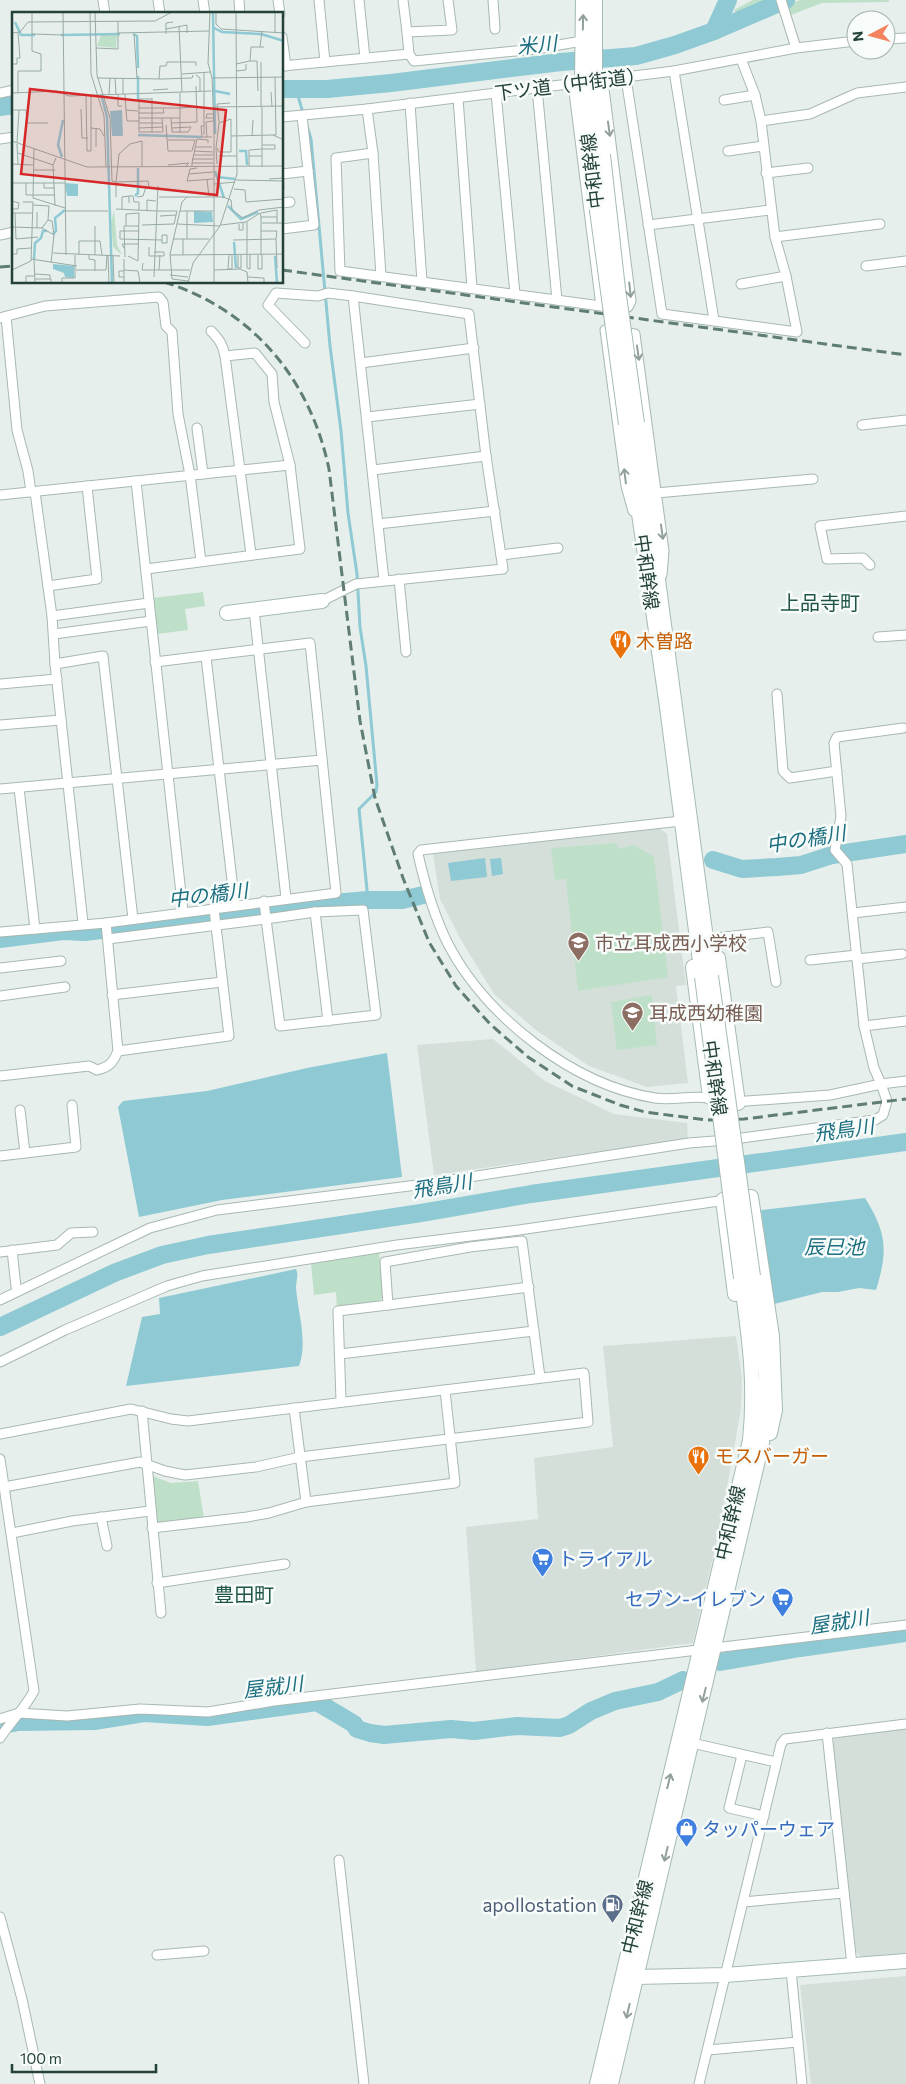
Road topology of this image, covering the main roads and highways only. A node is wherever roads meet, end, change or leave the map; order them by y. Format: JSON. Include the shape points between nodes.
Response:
{"nodes":[{"id":1,"x":583,"y":0,"type":"edge"},
{"id":2,"x":595,"y":0,"type":"edge"},
{"id":3,"x":586,"y":43,"type":"junction"},
{"id":4,"x":632,"y":423,"type":"junction"},
{"id":5,"x":322,"y":601,"type":"road end"},
{"id":6,"x":228,"y":613,"type":"dead end"},
{"id":7,"x":690,"y":806,"type":"junction"},
{"id":8,"x":681,"y":821,"type":"junction"},
{"id":9,"x":706,"y":977,"type":"junction"},
{"id":10,"x":710,"y":1097,"type":"road end"},
{"id":11,"x":738,"y":1103,"type":"road end"},
{"id":12,"x":728,"y":1140,"type":"road end"},
{"id":13,"x":751,"y":1196,"type":"dead end"},
{"id":14,"x":747,"y":1277,"type":"junction"},
{"id":15,"x":737,"y":1489,"type":"junction"},
{"id":16,"x":744,"y":1515,"type":"junction"},
{"id":17,"x":906,"y":1961,"type":"edge"},
{"id":18,"x":629,"y":1976,"type":"junction"},
{"id":19,"x":597,"y":2084,"type":"edge"},
{"id":20,"x":611,"y":2084,"type":"edge"}],
"edges":[{"from":3,"to":1,"type":"main road","name":"中和幹線","one_way":true},
{"from":2,"to":3,"type":"main road","name":"中和幹線"},
{"from":3,"to":4,"type":"main road","name":"中和幹線","bridge":true,"via":[[596,157],[618,289]]},
{"from":4,"to":7,"type":"main road","name":"中和幹線","via":[[660,587]]},
{"from":4,"to":8,"type":"main road","name":"中和幹線","via":[[645,557]]},
{"from":5,"to":6,"type":"main road"},
{"from":7,"to":9,"type":"main road","name":"中和幹線"},
{"from":7,"to":11,"type":"main road","via":[[706,865]]},
{"from":8,"to":9,"type":"main road","name":"中和幹線"},
{"from":8,"to":10,"type":"main road","via":[[676,842]]},
{"from":9,"to":14,"type":"main road","name":"中和幹線","bridge":true},
{"from":12,"to":15,"type":"main road","via":[[729,1199],[745,1377]]},
{"from":13,"to":16,"type":"main road","via":[[772,1336],[775,1410],[760,1477]]},
{"from":14,"to":15,"type":"main road","name":"中和幹線","via":[[754,1405],[750,1440]]},
{"from":14,"to":16,"type":"main road","name":"中和幹線","via":[[766,1376],[762,1443]]},
{"from":18,"to":15,"type":"main road","name":"中和幹線","one_way":true},
{"from":16,"to":18,"type":"main road","name":"中和幹線","one_way":true,"via":[[692,1743]]},
{"from":17,"to":18,"type":"main road","via":[[725,1976]]},
{"from":18,"to":19,"type":"main road","name":"中和幹線"},
{"from":18,"to":20,"type":"main road","name":"中和幹線","one_way":true}]}
